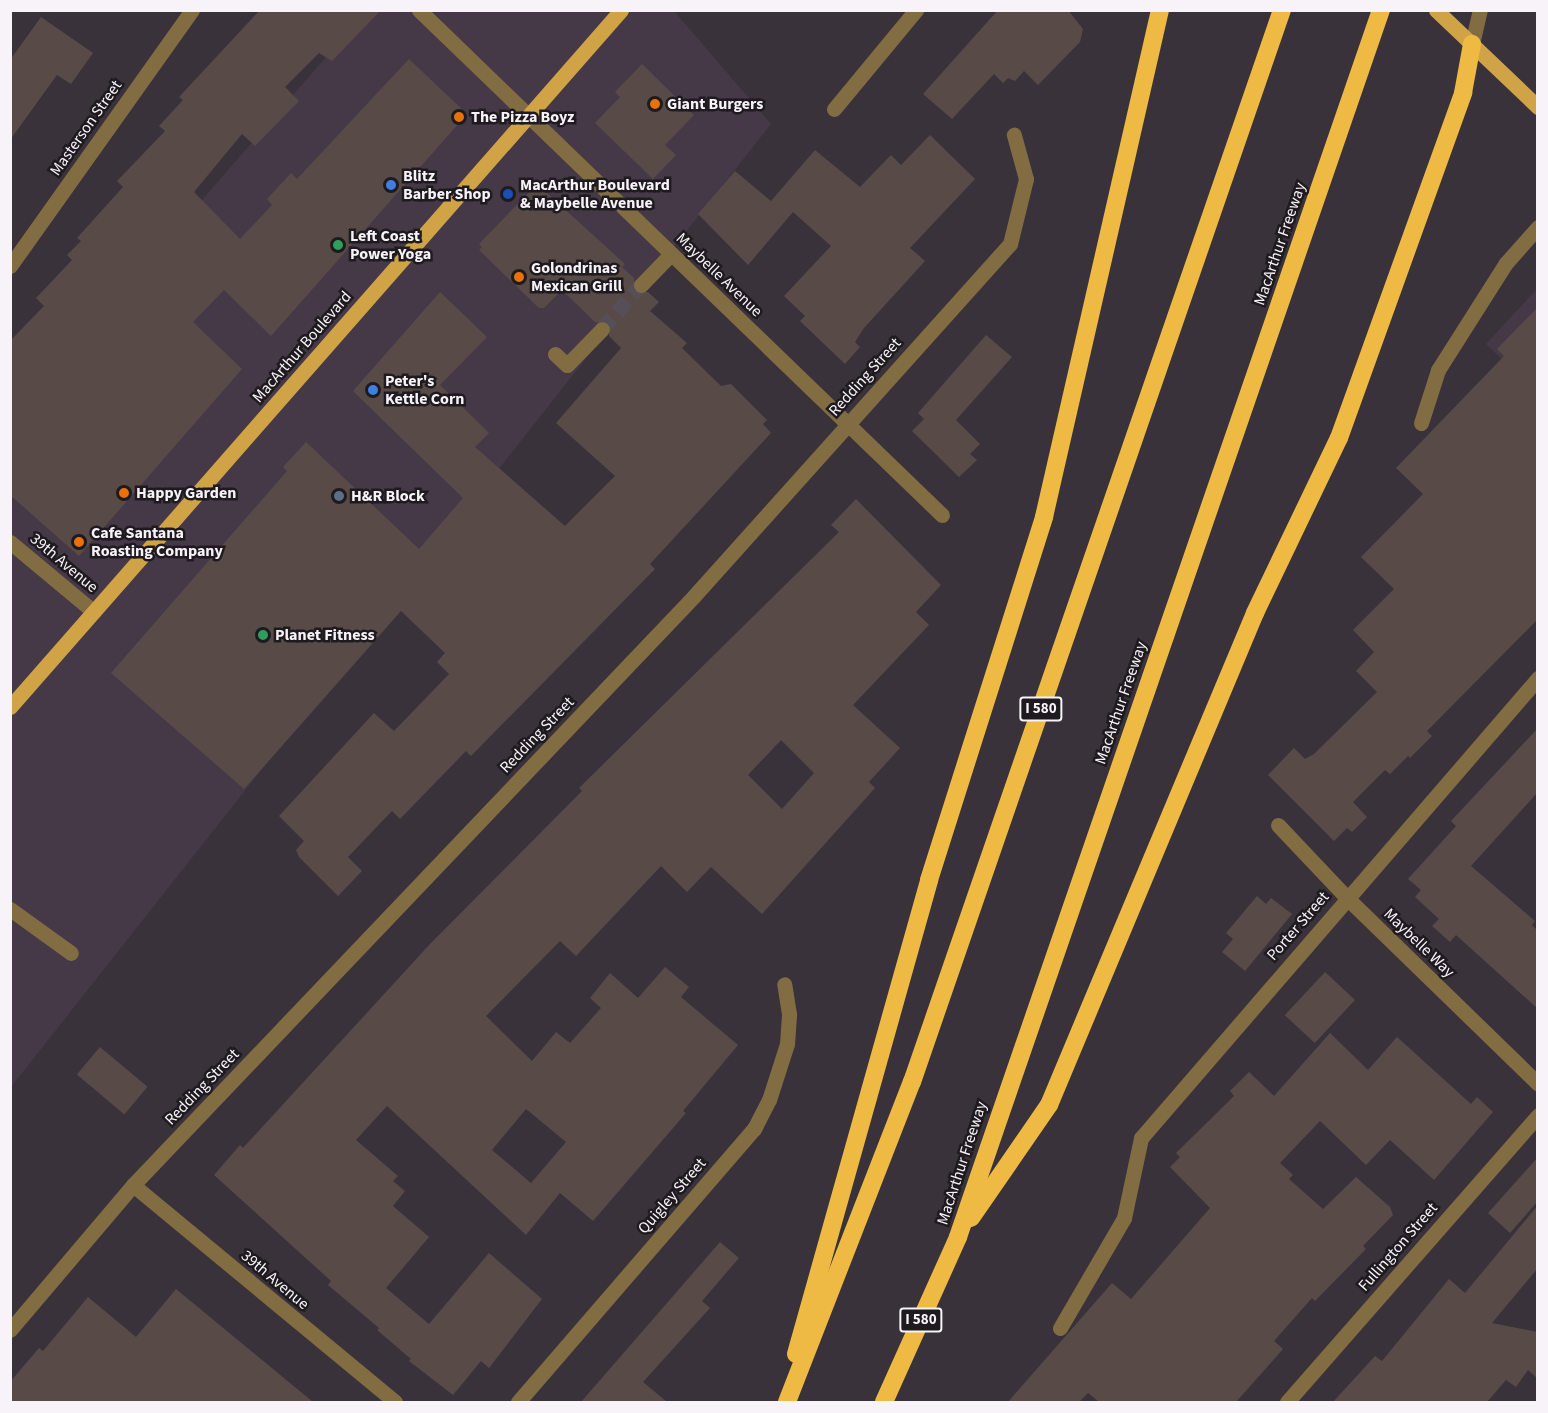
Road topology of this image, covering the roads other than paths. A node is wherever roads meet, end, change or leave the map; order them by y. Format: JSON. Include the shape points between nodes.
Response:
{"nodes":[{"id":1,"x":192,"y":10,"type":"edge"},
{"id":2,"x":419,"y":10,"type":"edge"},
{"id":3,"x":621,"y":10,"type":"edge"},
{"id":4,"x":916,"y":10,"type":"edge"},
{"id":5,"x":1160,"y":10,"type":"edge"},
{"id":6,"x":1282,"y":10,"type":"edge"},
{"id":7,"x":1381,"y":10,"type":"edge"},
{"id":8,"x":1436,"y":10,"type":"edge"},
{"id":9,"x":1480,"y":10,"type":"edge"},
{"id":10,"x":1472,"y":44,"type":"junction"},
{"id":11,"x":1538,"y":107,"type":"edge"},
{"id":12,"x":834,"y":109,"type":"dead end"},
{"id":13,"x":528,"y":116,"type":"junction"},
{"id":14,"x":1014,"y":135,"type":"dead end"},
{"id":15,"x":1538,"y":227,"type":"edge"},
{"id":16,"x":671,"y":254,"type":"junction"},
{"id":17,"x":10,"y":266,"type":"edge"},
{"id":18,"x":641,"y":285,"type":"tunnel mouth"},
{"id":19,"x":602,"y":329,"type":"tunnel mouth"},
{"id":20,"x":555,"y":354,"type":"dead end"},
{"id":21,"x":1421,"y":423,"type":"dead end"},
{"id":22,"x":848,"y":424,"type":"junction"},
{"id":23,"x":942,"y":515,"type":"dead end"},
{"id":24,"x":10,"y":542,"type":"edge"},
{"id":25,"x":94,"y":612,"type":"junction"},
{"id":26,"x":1538,"y":678,"type":"edge"},
{"id":27,"x":10,"y":707,"type":"edge"},
{"id":28,"x":1278,"y":825,"type":"dead end"},
{"id":29,"x":1346,"y":897,"type":"junction"},
{"id":30,"x":10,"y":909,"type":"edge"},
{"id":31,"x":71,"y":953,"type":"dead end"},
{"id":32,"x":784,"y":984,"type":"dead end"},
{"id":33,"x":1538,"y":1084,"type":"edge"},
{"id":34,"x":1538,"y":1115,"type":"edge"},
{"id":35,"x":133,"y":1185,"type":"junction"},
{"id":36,"x":958,"y":1237,"type":"junction"},
{"id":37,"x":1060,"y":1328,"type":"dead end"},
{"id":38,"x":10,"y":1330,"type":"edge"},
{"id":39,"x":395,"y":1402,"type":"edge"},
{"id":40,"x":518,"y":1402,"type":"edge"},
{"id":41,"x":784,"y":1402,"type":"edge"},
{"id":42,"x":884,"y":1402,"type":"edge"},
{"id":43,"x":1287,"y":1402,"type":"edge"}],
"edges":[{"from":1,"to":17,"type":"street","name":"Masterson Street"},
{"from":2,"to":13,"type":"street","name":"Maybelle Avenue"},
{"from":3,"to":13,"type":"main road","name":"MacArthur Boulevard"},
{"from":4,"to":12,"type":"street"},
{"from":5,"to":41,"type":"highway","via":[[1044,518],[929,880]]},
{"from":6,"to":41,"type":"highway","number":"I 580","via":[[912,1082]]},
{"from":7,"to":36,"type":"highway","name":"MacArthur Freeway","number":"I 580"},
{"from":8,"to":10,"type":"main road"},
{"from":9,"to":10,"type":"street"},
{"from":10,"to":11,"type":"main road"},
{"from":10,"to":36,"type":"highway","via":[[1463,93],[1339,438],[1255,613],[1049,1104]]},
{"from":13,"to":16,"type":"street","name":"Maybelle Avenue"},
{"from":13,"to":25,"type":"main road","name":"MacArthur Boulevard"},
{"from":14,"to":22,"type":"street","name":"Redding Street","via":[[1026,179],[1010,244]]},
{"from":15,"to":21,"type":"street","via":[[1506,263],[1438,370]]},
{"from":16,"to":18,"type":"street"},
{"from":16,"to":22,"type":"street","name":"Maybelle Avenue"},
{"from":19,"to":20,"type":"street","via":[[567,365]]},
{"from":22,"to":23,"type":"street","name":"Maybelle Avenue"},
{"from":22,"to":35,"type":"street","name":"Redding Street","via":[[694,596]]},
{"from":24,"to":25,"type":"street","name":"39th Avenue"},
{"from":25,"to":27,"type":"main road","name":"MacArthur Boulevard"},
{"from":26,"to":29,"type":"street","name":"Porter Street"},
{"from":28,"to":29,"type":"street","name":"Maybelle Way"},
{"from":29,"to":33,"type":"street","name":"Maybelle Way"},
{"from":29,"to":37,"type":"street","name":"Porter Street","via":[[1141,1138],[1124,1218]]},
{"from":30,"to":31,"type":"street"},
{"from":32,"to":40,"type":"street","name":"Quigley Street","via":[[789,1014],[787,1044],[769,1100],[754,1129]]},
{"from":34,"to":43,"type":"street","name":"Fullington Street"},
{"from":35,"to":38,"type":"street","name":"Redding Street"},
{"from":35,"to":39,"type":"street","name":"39th Avenue"},
{"from":36,"to":42,"type":"highway","name":"MacArthur Freeway","number":"I 580"}]}
